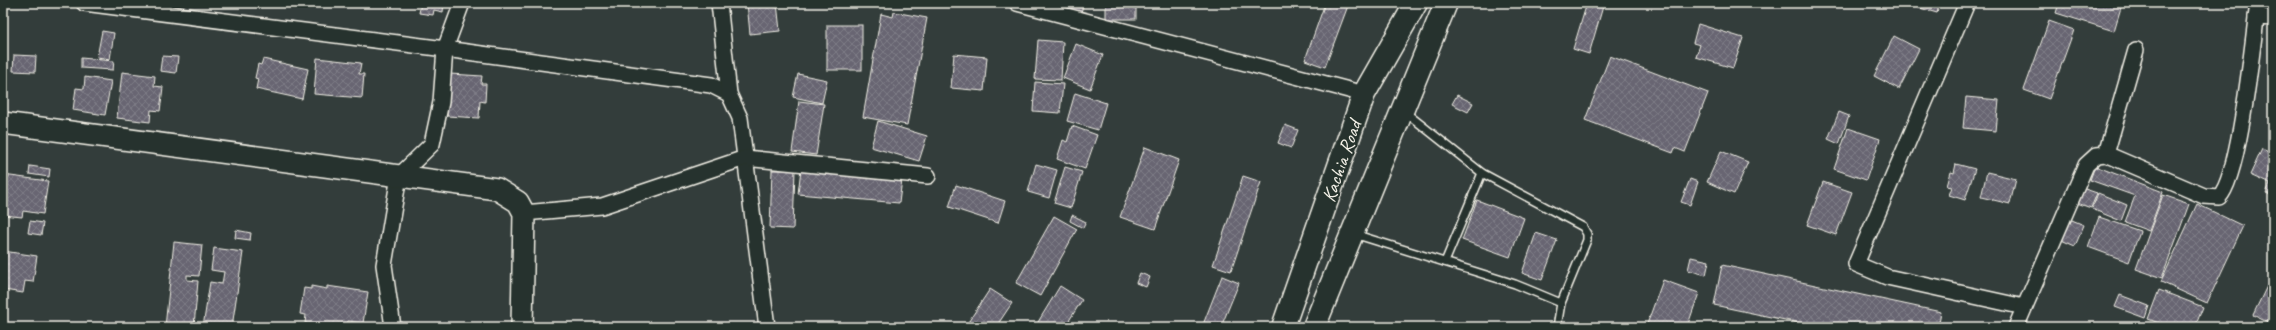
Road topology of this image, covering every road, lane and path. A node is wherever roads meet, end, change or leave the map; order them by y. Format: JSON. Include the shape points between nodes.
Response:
{"nodes":[{"id":1,"x":84,"y":3,"type":"edge"},
{"id":2,"x":462,"y":3,"type":"edge"},
{"id":3,"x":719,"y":3,"type":"edge"},
{"id":4,"x":1416,"y":3,"type":"edge"},
{"id":5,"x":1446,"y":3,"type":"edge"},
{"id":6,"x":1967,"y":3,"type":"edge"},
{"id":7,"x":1024,"y":4,"type":"edge"},
{"id":8,"x":2257,"y":10,"type":"edge"},
{"id":9,"x":2273,"y":18,"type":"edge"},
{"id":10,"x":445,"y":48,"type":"junction"},
{"id":11,"x":2136,"y":50,"type":"dead end"},
{"id":12,"x":729,"y":94,"type":"junction"},
{"id":13,"x":1364,"y":94,"type":"junction"},
{"id":14,"x":1403,"y":110,"type":"junction"},
{"id":15,"x":3,"y":123,"type":"edge"},
{"id":16,"x":2106,"y":154,"type":"junction"},
{"id":17,"x":745,"y":158,"type":"junction"},
{"id":18,"x":1482,"y":173,"type":"junction"},
{"id":19,"x":399,"y":176,"type":"junction"},
{"id":20,"x":928,"y":176,"type":"dead end"},
{"id":21,"x":524,"y":213,"type":"junction"},
{"id":22,"x":1352,"y":234,"type":"junction"},
{"id":23,"x":1445,"y":262,"type":"junction"},
{"id":24,"x":1561,"y":303,"type":"junction"},
{"id":25,"x":2024,"y":307,"type":"junction"},
{"id":26,"x":393,"y":327,"type":"edge"},
{"id":27,"x":522,"y":327,"type":"edge"},
{"id":28,"x":766,"y":327,"type":"edge"},
{"id":29,"x":1284,"y":327,"type":"edge"},
{"id":30,"x":1314,"y":327,"type":"edge"},
{"id":31,"x":1557,"y":327,"type":"edge"},
{"id":32,"x":2016,"y":327,"type":"edge"}],
"edges":[{"from":1,"to":10,"type":"street"},
{"from":2,"to":10,"type":"street"},
{"from":3,"to":12,"type":"street"},
{"from":4,"to":13,"type":"highway","name":"Kachia Road"},
{"from":5,"to":14,"type":"highway","name":"Kachia Road"},
{"from":6,"to":25,"type":"street","via":[[1856,264],[1887,277]]},
{"from":7,"to":13,"type":"street"},
{"from":8,"to":9,"type":"street"},
{"from":8,"to":16,"type":"street","via":[[2237,154],[2225,192],[2220,197],[2204,196]]},
{"from":10,"to":12,"type":"street","via":[[711,85]]},
{"from":10,"to":19,"type":"street","via":[[441,102],[432,144]]},
{"from":11,"to":16,"type":"street"},
{"from":12,"to":17,"type":"street","via":[[740,118]]},
{"from":13,"to":29,"type":"highway","name":"Kachia Road"},
{"from":14,"to":18,"type":"lane"},
{"from":14,"to":22,"type":"highway","name":"Kachia Road"},
{"from":15,"to":19,"type":"street"},
{"from":16,"to":25,"type":"street","via":[[2097,155],[2086,165]]},
{"from":17,"to":20,"type":"street"},
{"from":17,"to":21,"type":"street","via":[[602,206]]},
{"from":17,"to":28,"type":"street"},
{"from":18,"to":23,"type":"lane"},
{"from":18,"to":24,"type":"lane","via":[[1585,230],[1587,240]]},
{"from":19,"to":21,"type":"street","via":[[497,189],[518,202]]},
{"from":19,"to":26,"type":"street","via":[[384,265]]},
{"from":21,"to":27,"type":"street"},
{"from":22,"to":23,"type":"lane"},
{"from":22,"to":30,"type":"highway","name":"Kachia Road"},
{"from":23,"to":24,"type":"lane","via":[[1515,284]]},
{"from":24,"to":31,"type":"lane"},
{"from":25,"to":32,"type":"street"}]}
